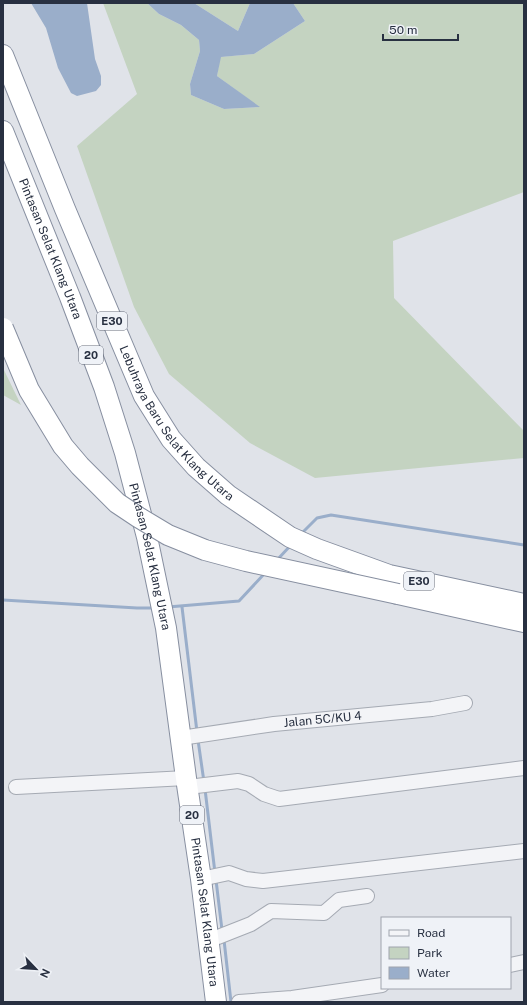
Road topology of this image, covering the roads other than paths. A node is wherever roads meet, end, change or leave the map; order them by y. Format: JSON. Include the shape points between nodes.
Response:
{"nodes":[{"id":1,"x":3,"y":56,"type":"edge"},
{"id":2,"x":3,"y":131,"type":"edge"},
{"id":3,"x":3,"y":328,"type":"edge"},
{"id":4,"x":524,"y":604,"type":"edge"},
{"id":5,"x":524,"y":622,"type":"edge"},
{"id":6,"x":465,"y":703,"type":"dead end"},
{"id":7,"x":181,"y":738,"type":"junction"},
{"id":8,"x":524,"y":768,"type":"edge"},
{"id":9,"x":190,"y":784,"type":"junction"},
{"id":10,"x":16,"y":787,"type":"dead end"},
{"id":11,"x":524,"y":850,"type":"edge"},
{"id":12,"x":205,"y":879,"type":"junction"},
{"id":13,"x":367,"y":896,"type":"dead end"},
{"id":14,"x":213,"y":938,"type":"junction"},
{"id":15,"x":524,"y":962,"type":"edge"},
{"id":16,"x":511,"y":964,"type":"edge"},
{"id":17,"x":381,"y":985,"type":"edge"},
{"id":18,"x":216,"y":1002,"type":"edge"},
{"id":19,"x":239,"y":1002,"type":"edge"}],
"edges":[{"from":1,"to":4,"type":"highway","name":"Lebuhraya Baru Selat Klang Utara","number":"E30","via":[[144,396],[171,439],[196,468],[228,495],[290,537],[317,549],[389,574]]},
{"from":2,"to":7,"type":"highway","name":"Pintasan Selat Klang Utara","number":"20","via":[[70,297],[104,387],[125,453],[158,587]]},
{"from":3,"to":5,"type":"highway","number":"E30","bridge":true,"via":[[29,390],[63,446],[117,503],[168,535],[205,550],[246,562]]},
{"from":6,"to":7,"type":"street","name":"Jalan 5C/KU 4","via":[[432,709],[274,724]]},
{"from":7,"to":9,"type":"highway","name":"Pintasan Selat Klang Utara","number":"20"},
{"from":8,"to":9,"type":"street","via":[[279,799],[238,781]]},
{"from":9,"to":10,"type":"street"},
{"from":9,"to":12,"type":"highway","name":"Pintasan Selat Klang Utara","number":"20"},
{"from":11,"to":12,"type":"street","via":[[263,881],[228,873]]},
{"from":12,"to":14,"type":"highway","name":"Pintasan Selat Klang Utara","number":"20"},
{"from":13,"to":14,"type":"street","via":[[339,900],[324,912],[271,911],[251,924]]},
{"from":14,"to":18,"type":"highway","name":"Pintasan Selat Klang Utara","number":"20"},
{"from":15,"to":16,"type":"street"},
{"from":17,"to":19,"type":"street","via":[[292,998]]}]}
